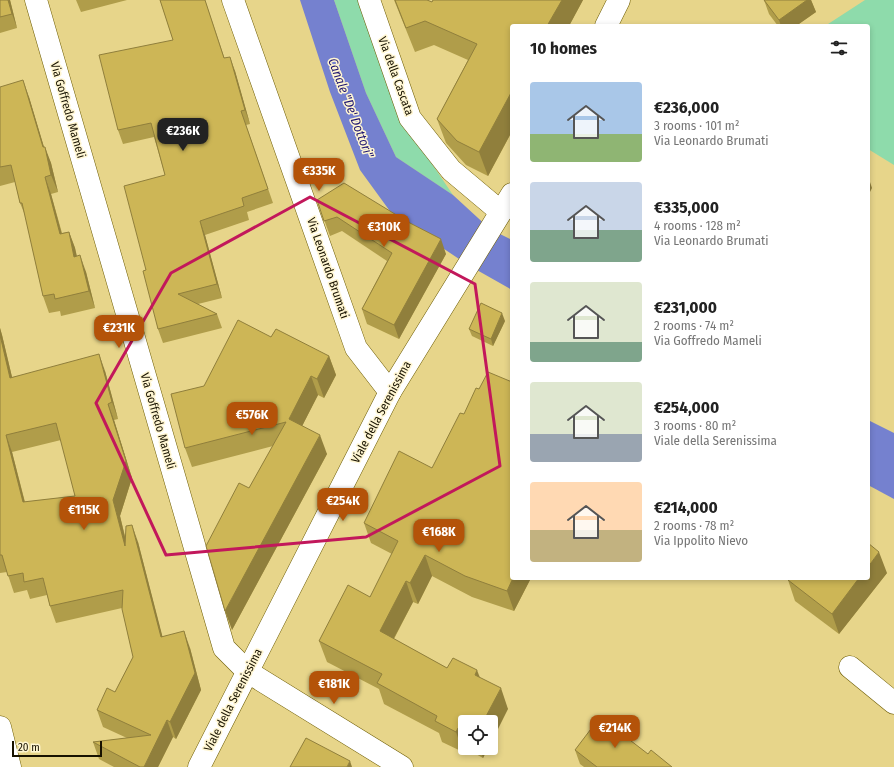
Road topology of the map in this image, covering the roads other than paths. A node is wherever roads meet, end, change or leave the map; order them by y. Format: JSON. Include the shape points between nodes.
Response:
{"nodes":[{"id":1,"x":36,"y":0,"type":"edge"},
{"id":2,"x":233,"y":0,"type":"edge"},
{"id":3,"x":369,"y":0,"type":"edge"},
{"id":4,"x":619,"y":0,"type":"edge"},
{"id":5,"x":607,"y":24,"type":"edge"},
{"id":6,"x":510,"y":197,"type":"edge"},
{"id":7,"x":495,"y":220,"type":"junction"},
{"id":8,"x":390,"y":392,"type":"junction"},
{"id":9,"x":850,"y":667,"type":"dead end"},
{"id":10,"x":248,"y":672,"type":"junction"},
{"id":11,"x":894,"y":703,"type":"edge"},
{"id":12,"x":0,"y":727,"type":"edge"},
{"id":13,"x":10,"y":767,"type":"edge"},
{"id":14,"x":199,"y":767,"type":"edge"},
{"id":15,"x":402,"y":767,"type":"edge"}],
"edges":[{"from":1,"to":10,"type":"street","name":"Via Goffredo Mameli","via":[[224,648]]},
{"from":2,"to":8,"type":"street","name":"Via Leonardo Brumati","via":[[356,348]]},
{"from":3,"to":7,"type":"street","name":"Via della Cascata","via":[[410,118],[450,170]]},
{"from":4,"to":5,"type":"street"},
{"from":6,"to":7,"type":"street","name":"Viale della Serenissima"},
{"from":7,"to":8,"type":"street","name":"Viale della Serenissima"},
{"from":8,"to":10,"type":"street","name":"Viale della Serenissima"},
{"from":9,"to":11,"type":"street"},
{"from":10,"to":14,"type":"street","name":"Viale della Serenissima"},
{"from":10,"to":15,"type":"street","name":"Via Goffredo Mameli"},
{"from":12,"to":13,"type":"street"}]}
